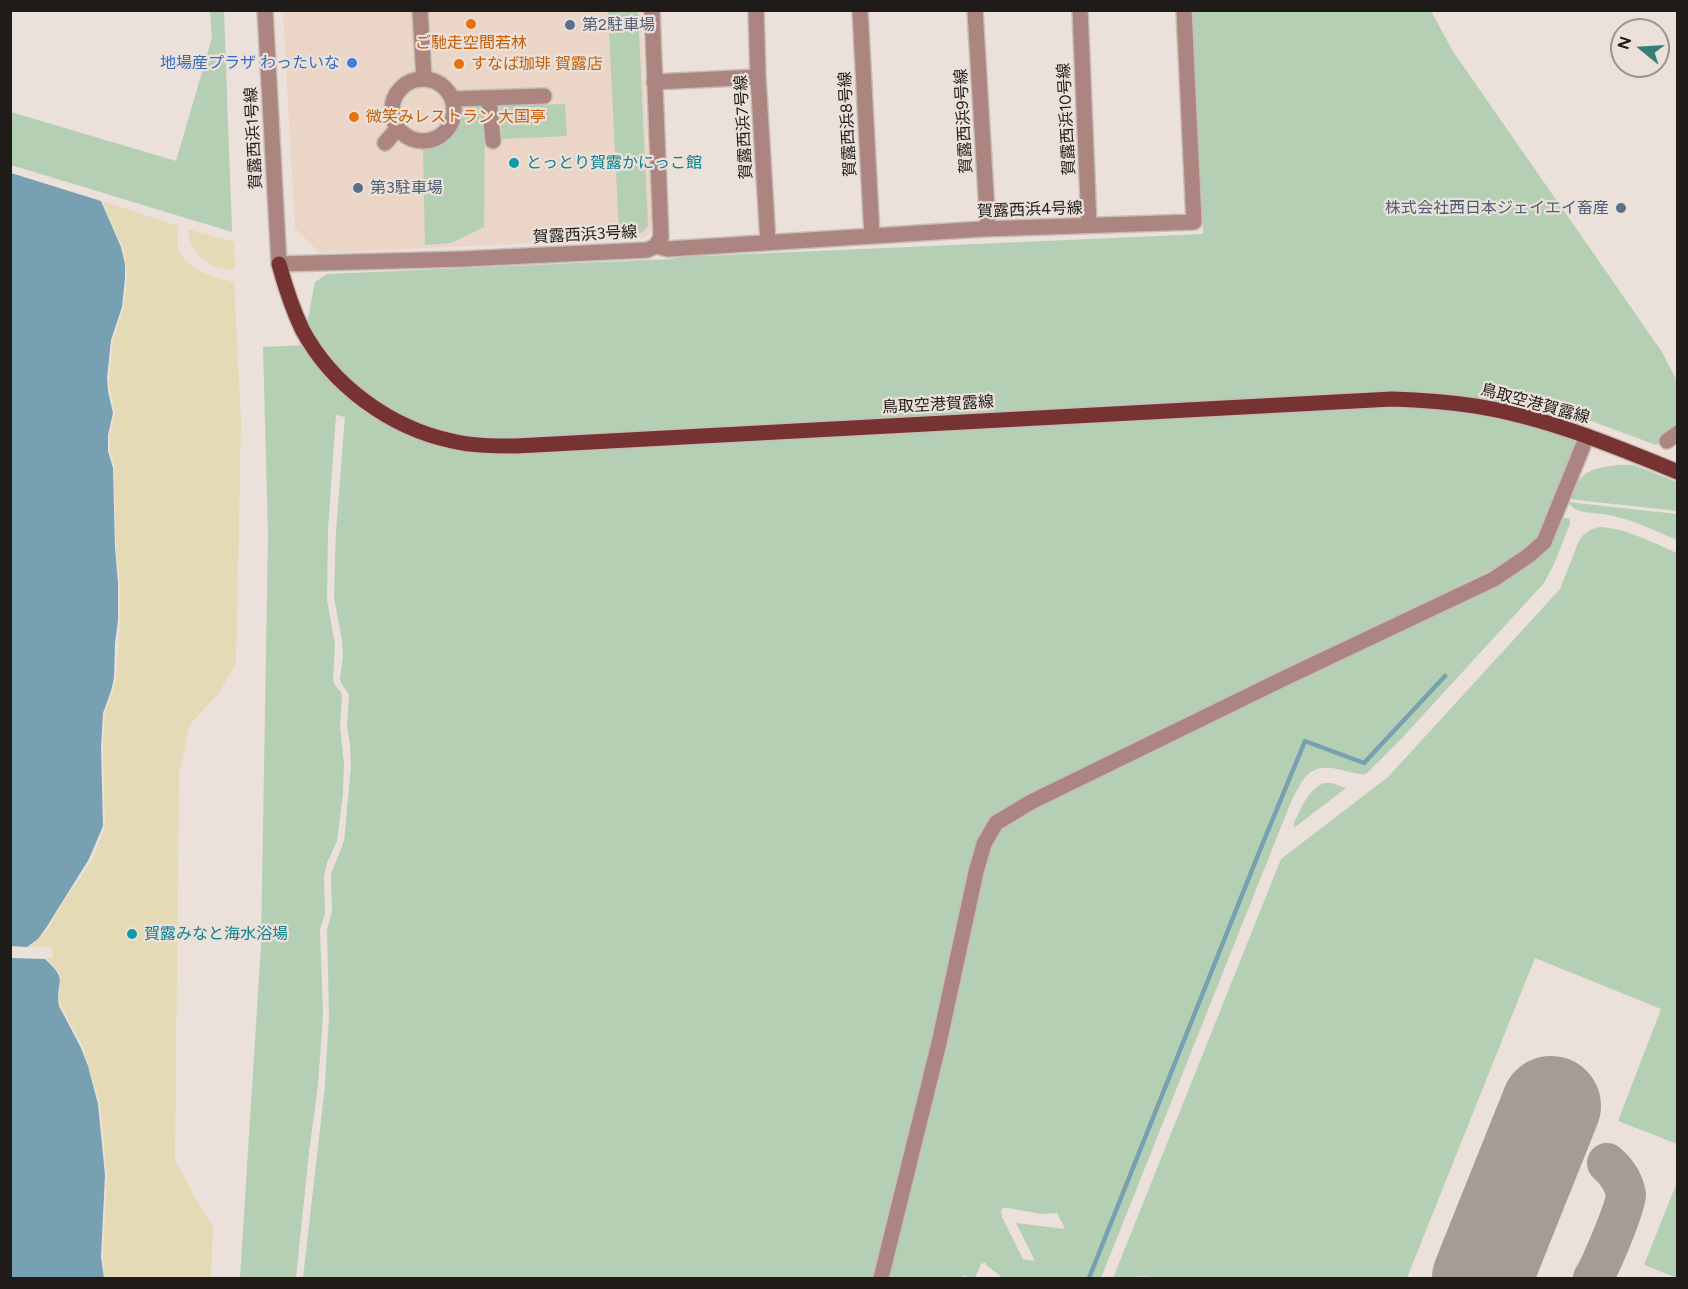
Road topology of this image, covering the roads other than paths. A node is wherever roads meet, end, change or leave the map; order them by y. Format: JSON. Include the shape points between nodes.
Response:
{"nodes":[{"id":1,"x":265,"y":10,"type":"edge"},
{"id":2,"x":420,"y":10,"type":"edge"},
{"id":3,"x":652,"y":10,"type":"edge"},
{"id":4,"x":756,"y":10,"type":"edge"},
{"id":5,"x":860,"y":10,"type":"edge"},
{"id":6,"x":975,"y":10,"type":"edge"},
{"id":7,"x":1080,"y":10,"type":"edge"},
{"id":8,"x":1184,"y":10,"type":"edge"},
{"id":9,"x":759,"y":77,"type":"junction"},
{"id":10,"x":423,"y":79,"type":"junction"},
{"id":11,"x":654,"y":82,"type":"junction"},
{"id":12,"x":544,"y":96,"type":"dead end"},
{"id":13,"x":489,"y":98,"type":"junction"},
{"id":14,"x":452,"y":99,"type":"junction"},
{"id":15,"x":398,"y":128,"type":"junction"},
{"id":16,"x":493,"y":141,"type":"dead end"},
{"id":17,"x":385,"y":143,"type":"dead end"},
{"id":18,"x":1089,"y":225,"type":"junction"},
{"id":19,"x":988,"y":229,"type":"junction"},
{"id":20,"x":872,"y":236,"type":"junction"},
{"id":21,"x":768,"y":242,"type":"junction"},
{"id":22,"x":656,"y":246,"type":"junction"},
{"id":23,"x":279,"y":264,"type":"junction"},
{"id":24,"x":1587,"y":436,"type":"junction"},
{"id":25,"x":1677,"y":472,"type":"edge"},
{"id":26,"x":881,"y":1278,"type":"edge"}],
"edges":[{"from":1,"to":23,"type":"street","name":"賀露西浜1号線"},
{"from":2,"to":10,"type":"street"},
{"from":3,"to":11,"type":"street","name":"賀露西浜3号線"},
{"from":4,"to":9,"type":"street","name":"賀露西浜7号線"},
{"from":5,"to":20,"type":"street","name":"賀露西浜8号線"},
{"from":6,"to":19,"type":"street","name":"賀露西浜9号線"},
{"from":7,"to":18,"type":"street","name":"賀露西浜10号線"},
{"from":8,"to":18,"type":"street","name":"賀露西浜4号線","via":[[1194,222]]},
{"from":9,"to":11,"type":"street"},
{"from":9,"to":21,"type":"street","name":"賀露西浜7号線"},
{"from":10,"to":14,"type":"street","via":[[443,86]]},
{"from":10,"to":15,"type":"street","via":[[413,80],[397,93],[392,113]]},
{"from":11,"to":22,"type":"street","name":"賀露西浜3号線","via":[[661,237]]},
{"from":12,"to":13,"type":"street"},
{"from":13,"to":14,"type":"street"},
{"from":13,"to":16,"type":"street"},
{"from":14,"to":15,"type":"street","via":[[451,123],[437,137],[418,141]]},
{"from":15,"to":17,"type":"street"},
{"from":18,"to":19,"type":"street","name":"賀露西浜4号線"},
{"from":19,"to":20,"type":"street","name":"賀露西浜4号線"},
{"from":20,"to":21,"type":"street","name":"賀露西浜4号線"},
{"from":21,"to":22,"type":"street","name":"賀露西浜4号線","via":[[668,249]]},
{"from":22,"to":23,"type":"street","name":"賀露西浜3号線","via":[[647,250]]},
{"from":23,"to":24,"type":"main road","name":"鳥取空港賀露線","via":[[304,331],[341,380],[395,420],[433,436],[465,443],[516,446],[1392,399],[1496,410]]},
{"from":24,"to":25,"type":"main road","name":"鳥取空港賀露線"},
{"from":24,"to":26,"type":"street","via":[[1544,542],[1494,579],[1042,797],[996,823],[984,844],[976,872]]}]}
